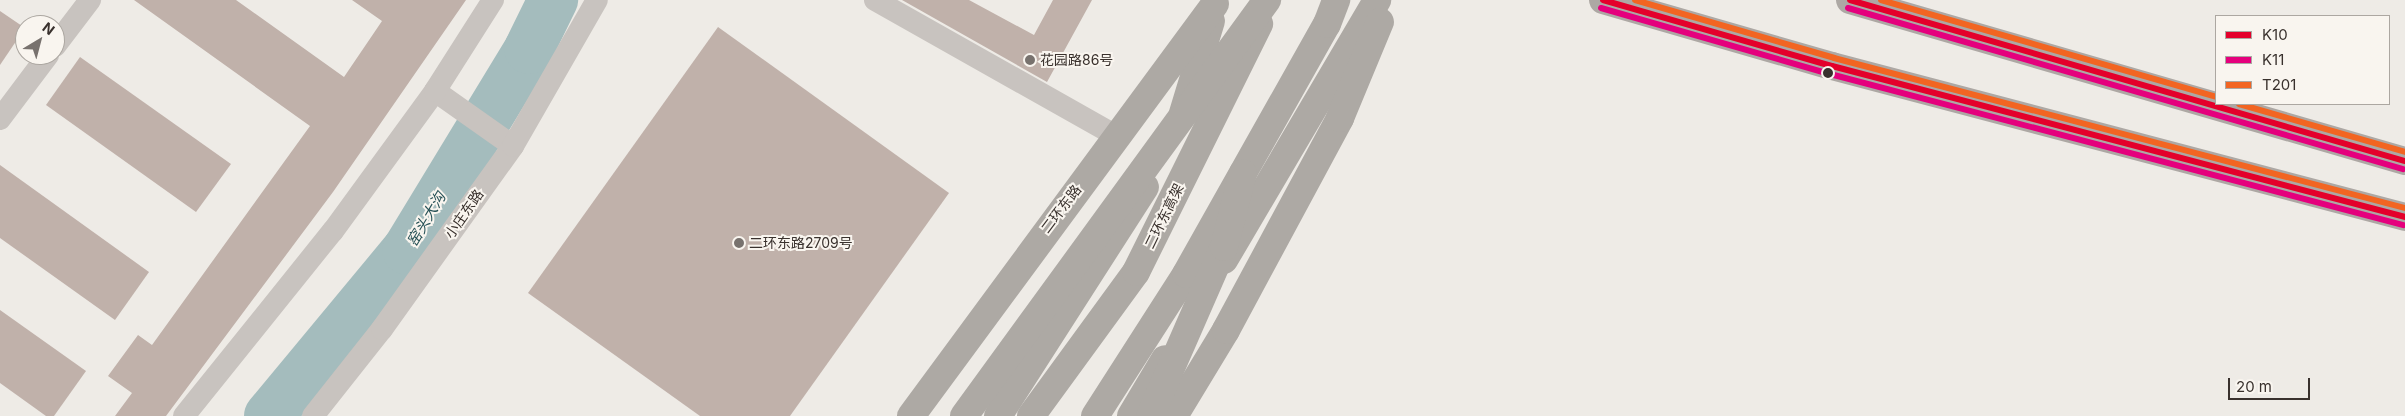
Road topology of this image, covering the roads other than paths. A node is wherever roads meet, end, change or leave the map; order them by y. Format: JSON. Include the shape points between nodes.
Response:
{"nodes":[{"id":1,"x":90,"y":0,"type":"edge"},
{"id":2,"x":493,"y":0,"type":"edge"},
{"id":3,"x":597,"y":0,"type":"edge"},
{"id":4,"x":875,"y":0,"type":"edge"},
{"id":5,"x":1267,"y":0,"type":"edge"},
{"id":6,"x":1271,"y":0,"type":"edge"},
{"id":7,"x":1336,"y":0,"type":"edge"},
{"id":8,"x":1377,"y":0,"type":"edge"},
{"id":9,"x":1388,"y":0,"type":"edge"},
{"id":10,"x":1603,"y":0,"type":"edge"},
{"id":11,"x":1850,"y":0,"type":"edge"},
{"id":12,"x":1216,"y":2,"type":"edge"},
{"id":13,"x":65,"y":33,"type":"edge"},
{"id":14,"x":40,"y":65,"type":"edge"},
{"id":15,"x":435,"y":91,"type":"junction"},
{"id":16,"x":0,"y":119,"type":"edge"},
{"id":17,"x":1116,"y":136,"type":"junction"},
{"id":18,"x":507,"y":141,"type":"junction"},
{"id":19,"x":2405,"y":161,"type":"edge"},
{"id":20,"x":1243,"y":173,"type":"junction"},
{"id":21,"x":2405,"y":217,"type":"edge"},
{"id":22,"x":184,"y":416,"type":"edge"},
{"id":23,"x":312,"y":416,"type":"edge"},
{"id":24,"x":911,"y":416,"type":"edge"},
{"id":25,"x":964,"y":416,"type":"edge"},
{"id":26,"x":998,"y":416,"type":"edge"},
{"id":27,"x":1031,"y":416,"type":"edge"},
{"id":28,"x":1095,"y":416,"type":"edge"},
{"id":29,"x":1131,"y":416,"type":"edge"},
{"id":30,"x":1150,"y":416,"type":"edge"},
{"id":31,"x":1174,"y":416,"type":"edge"}],
"edges":[{"from":1,"to":13,"type":"street"},
{"from":2,"to":15,"type":"street"},
{"from":3,"to":18,"type":"street","name":"小庄东路"},
{"from":4,"to":17,"type":"street"},
{"from":5,"to":25,"type":"highway","bridge":true},
{"from":6,"to":27,"type":"highway","name":"二环东高架","via":[[1136,272]]},
{"from":7,"to":20,"type":"highway","via":[[1327,24]]},
{"from":8,"to":29,"type":"highway"},
{"from":9,"to":31,"type":"highway","via":[[1340,118],[1226,330]]},
{"from":10,"to":21,"type":"main road","via":[[1841,69]]},
{"from":11,"to":19,"type":"main road"},
{"from":12,"to":17,"type":"highway","name":"二环东路"},
{"from":12,"to":26,"type":"highway","name":"二环东路","via":[[1176,138]]},
{"from":14,"to":16,"type":"street"},
{"from":15,"to":18,"type":"street"},
{"from":15,"to":22,"type":"street","via":[[333,230]]},
{"from":17,"to":24,"type":"highway","name":"二环东路"},
{"from":18,"to":23,"type":"street","name":"小庄东路","via":[[382,329]]},
{"from":20,"to":28,"type":"highway","bridge":true,"via":[[1130,366]]},
{"from":20,"to":30,"type":"highway","bridge":true,"via":[[1224,248]]}]}
